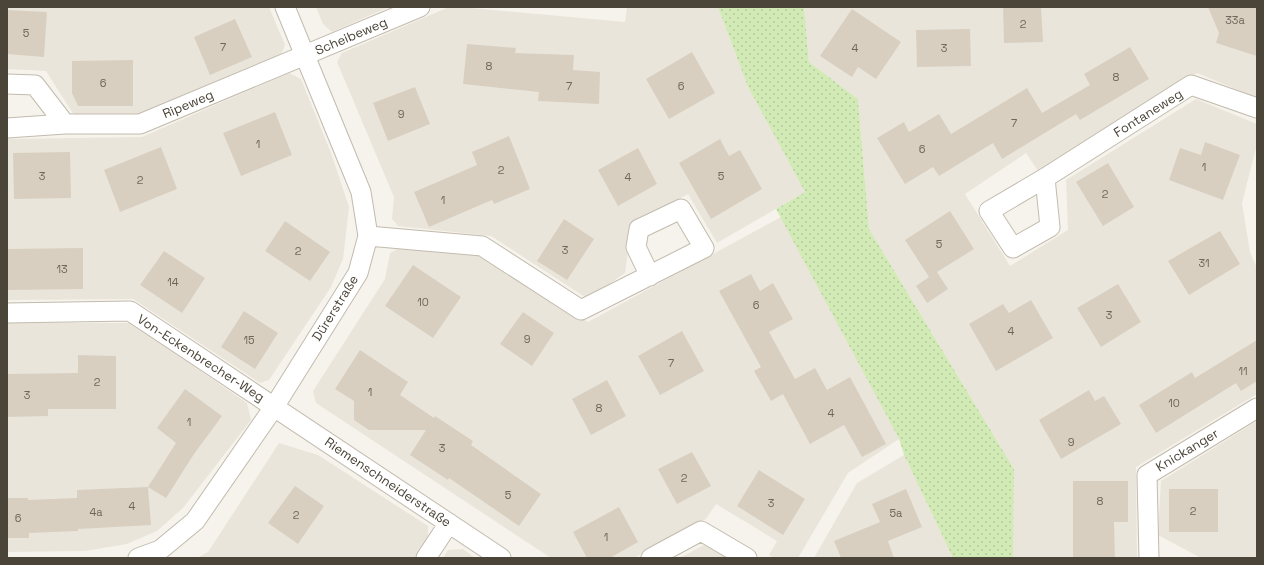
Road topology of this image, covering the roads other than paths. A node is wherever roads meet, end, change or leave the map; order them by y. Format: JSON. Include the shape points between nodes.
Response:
{"nodes":[{"id":1,"x":285,"y":7,"type":"edge"},
{"id":2,"x":420,"y":7,"type":"edge"},
{"id":3,"x":305,"y":55,"type":"junction"},
{"id":4,"x":7,"y":84,"type":"edge"},
{"id":5,"x":1257,"y":108,"type":"edge"},
{"id":6,"x":65,"y":124,"type":"junction"},
{"id":7,"x":7,"y":128,"type":"edge"},
{"id":8,"x":1045,"y":178,"type":"dead end"},
{"id":9,"x":368,"y":236,"type":"junction"},
{"id":10,"x":650,"y":276,"type":"dead end"},
{"id":11,"x":7,"y":313,"type":"edge"},
{"id":12,"x":274,"y":407,"type":"junction"},
{"id":13,"x":1257,"y":408,"type":"edge"},
{"id":14,"x":449,"y":523,"type":"junction"},
{"id":15,"x":138,"y":558,"type":"edge"},
{"id":16,"x":426,"y":558,"type":"edge"},
{"id":17,"x":501,"y":558,"type":"edge"},
{"id":18,"x":651,"y":558,"type":"edge"},
{"id":19,"x":747,"y":558,"type":"edge"},
{"id":20,"x":1149,"y":558,"type":"edge"}],
"edges":[{"from":1,"to":3,"type":"street","name":"Dürerstraße"},
{"from":2,"to":3,"type":"street","name":"Scheibeweg"},
{"from":3,"to":6,"type":"street","name":"Ripeweg","via":[[140,124]]},
{"from":3,"to":9,"type":"street","name":"Dürerstraße","via":[[361,192]]},
{"from":4,"to":6,"type":"street","via":[[35,86]]},
{"from":5,"to":8,"type":"street","name":"Fontaneweg","via":[[1191,85]]},
{"from":6,"to":7,"type":"street","name":"Ripeweg"},
{"from":9,"to":10,"type":"street","via":[[482,246],[581,310]]},
{"from":9,"to":12,"type":"street","name":"Dürerstraße","via":[[358,273]]},
{"from":11,"to":12,"type":"street","name":"Von-Eckenbrecher-Weg","via":[[130,311]]},
{"from":12,"to":14,"type":"street","name":"Riemenschneiderstraße"},
{"from":12,"to":15,"type":"street","name":"Dürerstraße","via":[[195,521],[160,550]]},
{"from":13,"to":20,"type":"street","name":"Knickanger","via":[[1147,475]]},
{"from":14,"to":16,"type":"street"},
{"from":14,"to":17,"type":"street","name":"Riemenschneiderstraße"},
{"from":18,"to":19,"type":"street","via":[[701,531]]}]}
